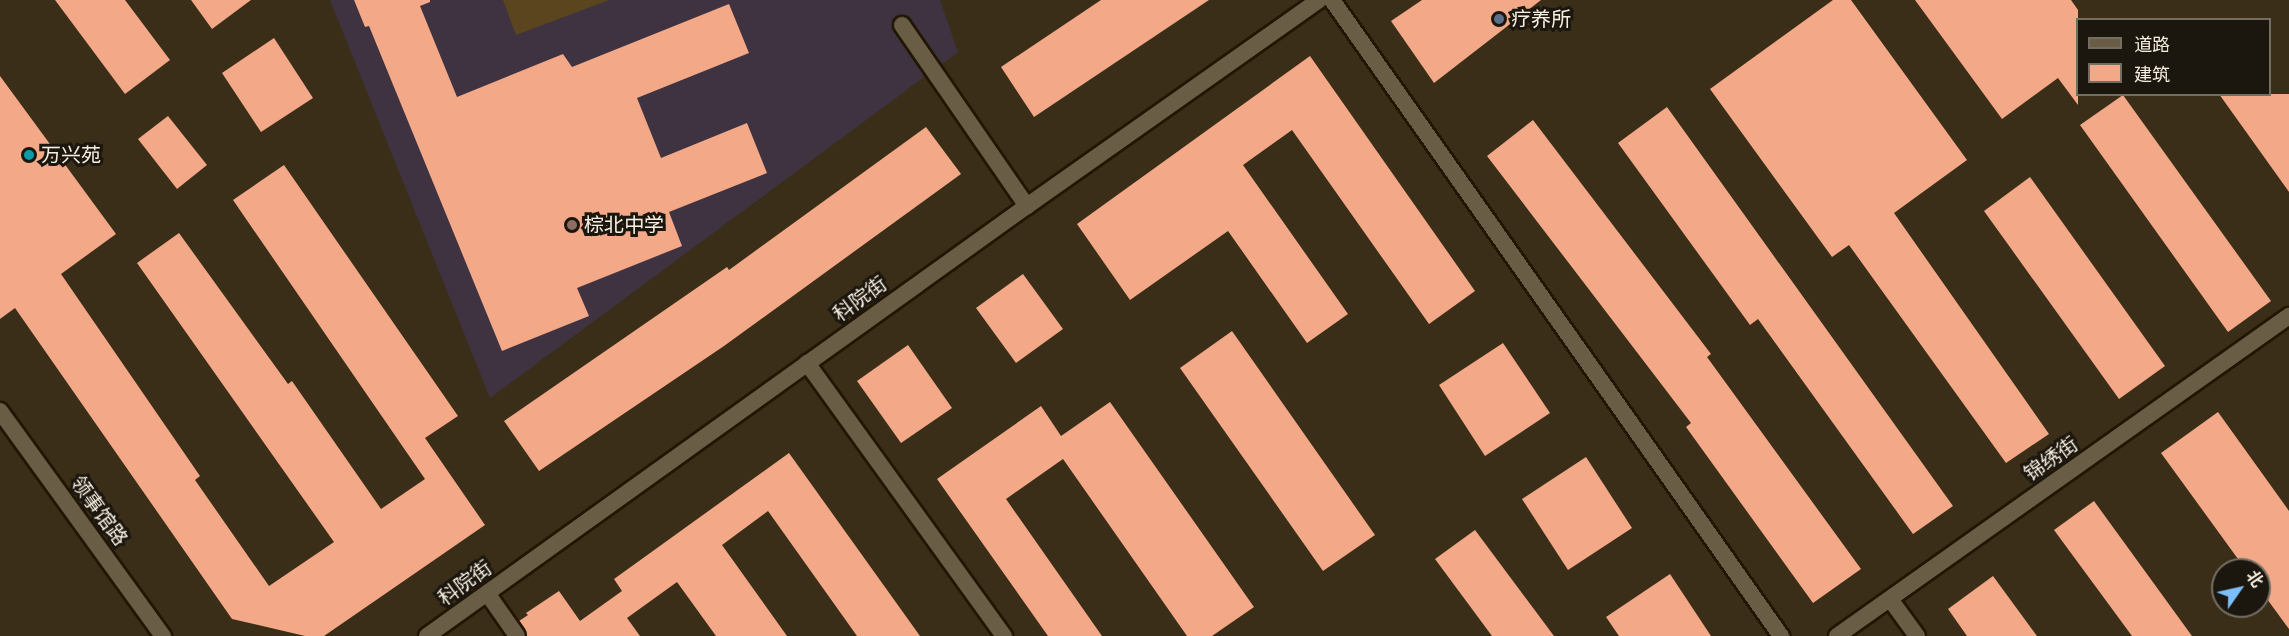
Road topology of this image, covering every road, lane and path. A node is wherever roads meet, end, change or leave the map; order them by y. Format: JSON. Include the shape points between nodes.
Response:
{"nodes":[{"id":1,"x":1319,"y":0,"type":"edge"},
{"id":2,"x":1332,"y":0,"type":"edge"},
{"id":3,"x":902,"y":25,"type":"dead end"},
{"id":4,"x":1027,"y":206,"type":"junction"},
{"id":5,"x":2289,"y":316,"type":"edge"},
{"id":6,"x":807,"y":363,"type":"junction"},
{"id":7,"x":0,"y":411,"type":"edge"},
{"id":8,"x":487,"y":593,"type":"junction"},
{"id":9,"x":1890,"y":599,"type":"junction"},
{"id":10,"x":163,"y":636,"type":"edge"},
{"id":11,"x":427,"y":636,"type":"edge"},
{"id":12,"x":517,"y":636,"type":"edge"},
{"id":13,"x":1004,"y":636,"type":"edge"},
{"id":14,"x":1781,"y":636,"type":"edge"},
{"id":15,"x":1837,"y":636,"type":"edge"},
{"id":16,"x":1917,"y":636,"type":"edge"}],
"edges":[{"from":1,"to":4,"type":"street","name":"科院街"},
{"from":2,"to":14,"type":"street"},
{"from":3,"to":4,"type":"street"},
{"from":4,"to":6,"type":"street","name":"科院街"},
{"from":5,"to":9,"type":"street","name":"锦绣街"},
{"from":6,"to":8,"type":"street","name":"科院街"},
{"from":6,"to":13,"type":"street"},
{"from":7,"to":10,"type":"street","name":"领事馆路"},
{"from":8,"to":11,"type":"street","name":"科院街"},
{"from":8,"to":12,"type":"street"},
{"from":9,"to":15,"type":"street","name":"锦绣街"},
{"from":9,"to":16,"type":"street"}]}
